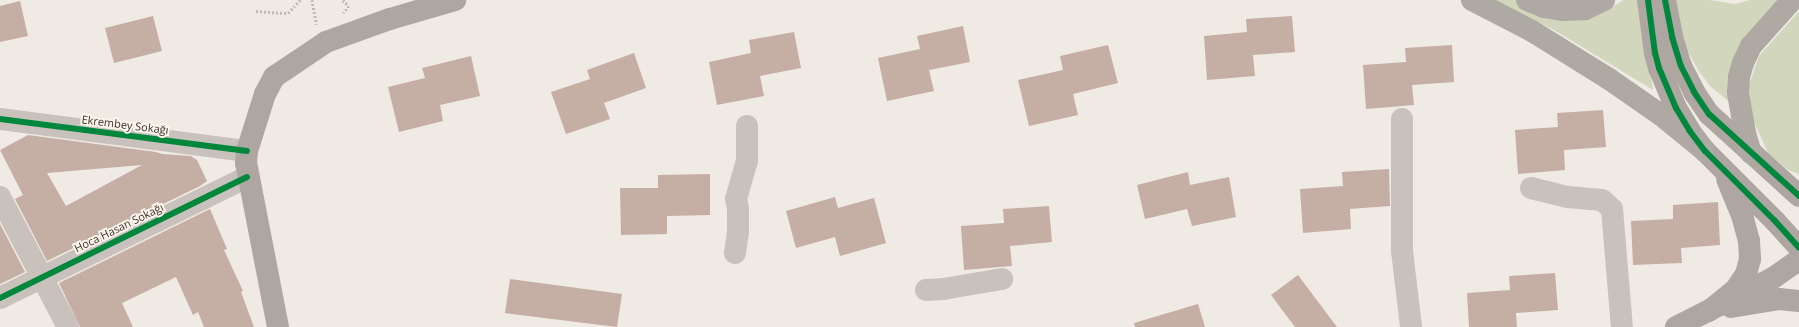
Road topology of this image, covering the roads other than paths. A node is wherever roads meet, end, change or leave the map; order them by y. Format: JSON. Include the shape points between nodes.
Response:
{"nodes":[{"id":1,"x":455,"y":0,"type":"edge"},
{"id":2,"x":1472,"y":0,"type":"edge"},
{"id":3,"x":1527,"y":0,"type":"edge"},
{"id":4,"x":1604,"y":0,"type":"edge"},
{"id":5,"x":1648,"y":0,"type":"edge"},
{"id":6,"x":1665,"y":0,"type":"edge"},
{"id":7,"x":1792,"y":0,"type":"edge"},
{"id":8,"x":0,"y":119,"type":"edge"},
{"id":9,"x":1402,"y":119,"type":"dead end"},
{"id":10,"x":747,"y":126,"type":"dead end"},
{"id":11,"x":247,"y":151,"type":"junction"},
{"id":12,"x":1705,"y":151,"type":"junction"},
{"id":13,"x":1751,"y":153,"type":"junction"},
{"id":14,"x":1722,"y":168,"type":"junction"},
{"id":15,"x":1772,"y":172,"type":"junction"},
{"id":16,"x":248,"y":177,"type":"junction"},
{"id":17,"x":1799,"y":179,"type":"edge"},
{"id":18,"x":1531,"y":188,"type":"dead end"},
{"id":19,"x":1799,"y":196,"type":"edge"},
{"id":20,"x":0,"y":197,"type":"edge"},
{"id":21,"x":1799,"y":248,"type":"edge"},
{"id":22,"x":735,"y":253,"type":"dead end"},
{"id":23,"x":1799,"y":260,"type":"edge"},
{"id":24,"x":40,"y":277,"type":"junction"},
{"id":25,"x":1002,"y":279,"type":"dead end"},
{"id":26,"x":926,"y":290,"type":"dead end"},
{"id":27,"x":0,"y":298,"type":"edge"},
{"id":28,"x":1799,"y":301,"type":"edge"},
{"id":29,"x":1708,"y":311,"type":"junction"},
{"id":30,"x":68,"y":327,"type":"edge"},
{"id":31,"x":278,"y":327,"type":"edge"},
{"id":32,"x":1410,"y":327,"type":"edge"},
{"id":33,"x":1622,"y":327,"type":"edge"},
{"id":34,"x":1676,"y":327,"type":"edge"}],
"edges":[{"from":1,"to":11,"type":"main road","via":[[370,25],[326,42],[274,77],[265,94]]},
{"from":2,"to":12,"type":"highway","via":[[1532,31],[1609,79],[1661,115]]},
{"from":3,"to":4,"type":"highway","via":[[1544,7],[1562,10],[1585,9]]},
{"from":5,"to":12,"type":"main road","via":[[1655,53],[1665,84],[1689,130]]},
{"from":6,"to":13,"type":"main road","via":[[1680,66],[1694,92],[1709,114]]},
{"from":7,"to":13,"type":"highway","via":[[1751,46],[1739,77],[1738,93]]},
{"from":8,"to":11,"type":"street","name":"Ekrembey Sokağı"},
{"from":9,"to":32,"type":"street","via":[[1402,251]]},
{"from":10,"to":22,"type":"street","via":[[747,161],[736,199],[738,232]]},
{"from":11,"to":16,"type":"main road"},
{"from":12,"to":14,"type":"main road"},
{"from":13,"to":15,"type":"main road"},
{"from":14,"to":21,"type":"main road"},
{"from":14,"to":29,"type":"main road","via":[[1743,218],[1750,241],[1750,259],[1746,274],[1736,289]]},
{"from":15,"to":17,"type":"main road"},
{"from":15,"to":19,"type":"main road"},
{"from":16,"to":24,"type":"street","name":"Hoca Hasan Sokağı"},
{"from":16,"to":31,"type":"main road"},
{"from":18,"to":33,"type":"street","via":[[1568,197],[1602,200],[1612,209]]},
{"from":20,"to":24,"type":"street"},
{"from":23,"to":29,"type":"main road","via":[[1773,278]]},
{"from":24,"to":27,"type":"street","name":"Hoca Hasan Sokağı"},
{"from":24,"to":30,"type":"street"},
{"from":25,"to":26,"type":"street"},
{"from":28,"to":29,"type":"main road","via":[[1779,299]]},
{"from":29,"to":34,"type":"main road"}]}
